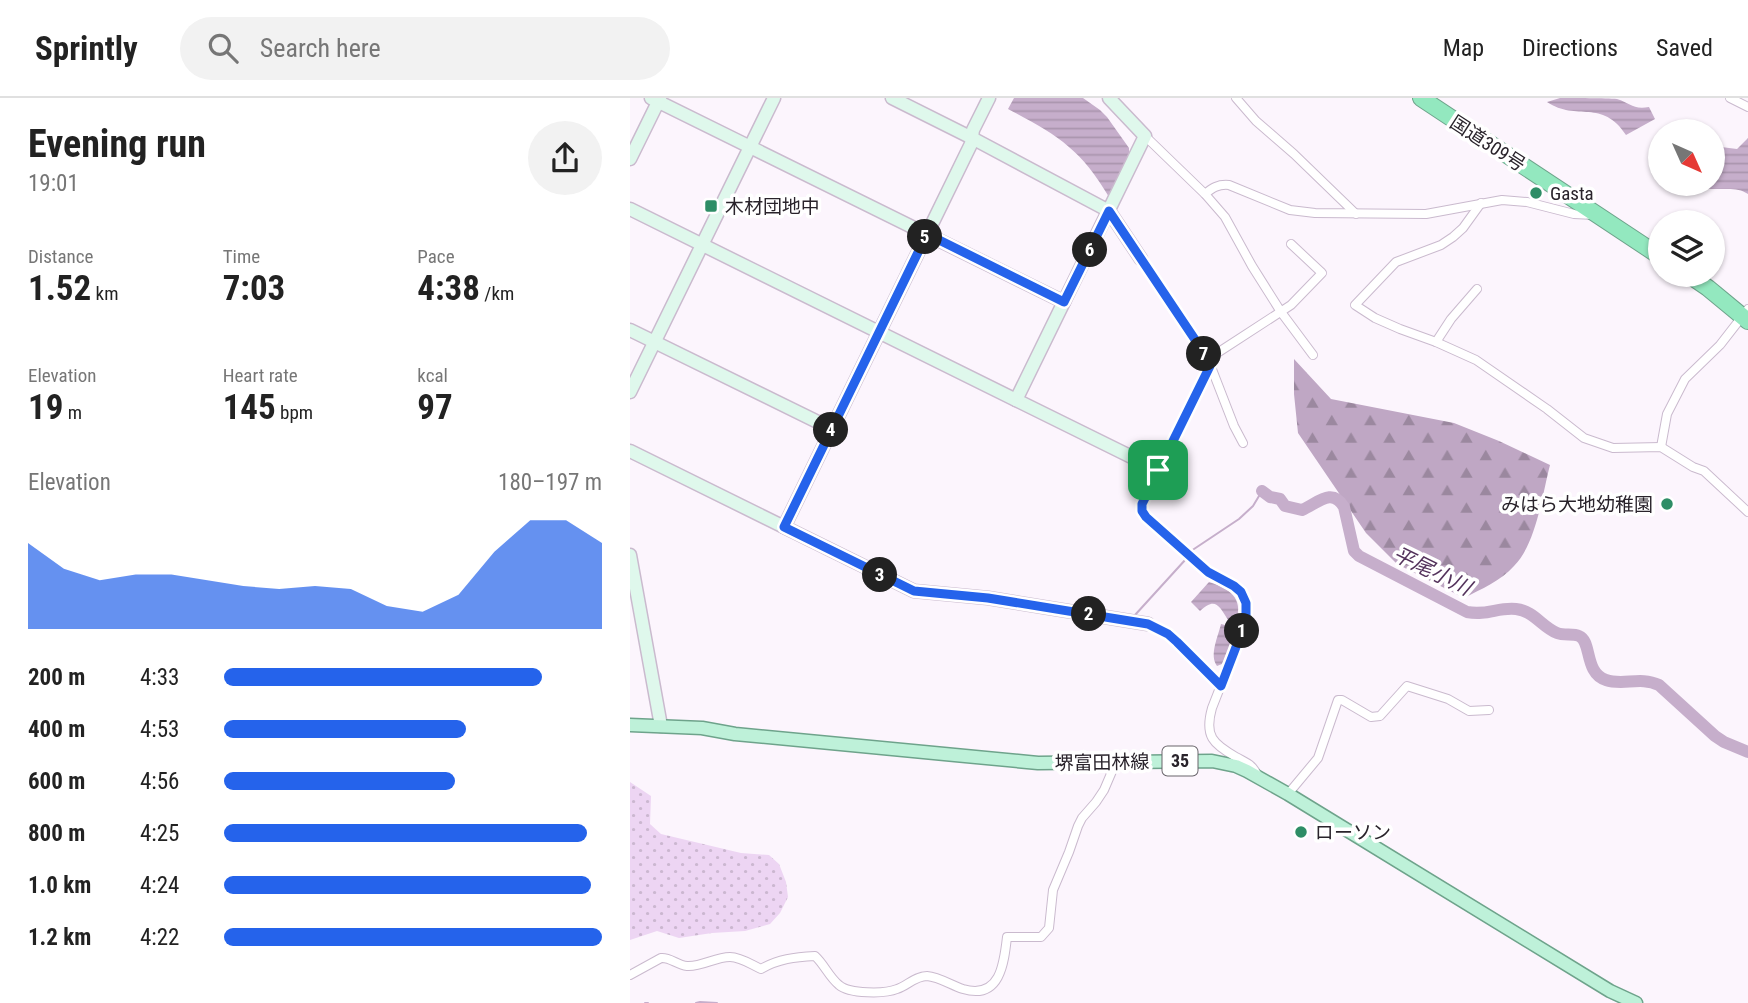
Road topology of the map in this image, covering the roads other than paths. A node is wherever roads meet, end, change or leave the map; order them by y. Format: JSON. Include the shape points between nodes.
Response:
{"nodes":[{"id":1,"x":774,"y":98,"type":"edge"},
{"id":2,"x":892,"y":98,"type":"edge"},
{"id":3,"x":989,"y":98,"type":"edge"},
{"id":4,"x":1109,"y":98,"type":"edge"},
{"id":5,"x":1236,"y":98,"type":"edge"},
{"id":6,"x":1421,"y":98,"type":"edge"},
{"id":7,"x":1439,"y":98,"type":"edge"},
{"id":8,"x":1730,"y":98,"type":"edge"},
{"id":9,"x":656,"y":99,"type":"edge"},
{"id":10,"x":1748,"y":107,"type":"edge"},
{"id":11,"x":1145,"y":136,"type":"junction"},
{"id":12,"x":972,"y":138,"type":"junction"},
{"id":13,"x":750,"y":147,"type":"junction"},
{"id":14,"x":630,"y":159,"type":"edge"},
{"id":15,"x":1205,"y":194,"type":"junction"},
{"id":16,"x":1481,"y":203,"type":"junction"},
{"id":17,"x":630,"y":209,"type":"edge"},
{"id":18,"x":1109,"y":211,"type":"junction"},
{"id":19,"x":1356,"y":214,"type":"junction"},
{"id":20,"x":1597,"y":215,"type":"junction"},
{"id":21,"x":927,"y":234,"type":"junction"},
{"id":22,"x":1648,"y":235,"type":"edge"},
{"id":23,"x":702,"y":244,"type":"junction"},
{"id":24,"x":1291,"y":244,"type":"dead end"},
{"id":25,"x":1648,"y":248,"type":"edge"},
{"id":26,"x":1141,"y":259,"type":"joint"},
{"id":27,"x":1707,"y":287,"type":"edge"},
{"id":28,"x":1720,"y":287,"type":"edge"},
{"id":29,"x":1477,"y":289,"type":"dead end"},
{"id":30,"x":1064,"y":302,"type":"junction"},
{"id":31,"x":1281,"y":312,"type":"junction"},
{"id":32,"x":1747,"y":313,"type":"edge"},
{"id":33,"x":630,"y":330,"type":"edge"},
{"id":34,"x":879,"y":332,"type":"junction"},
{"id":35,"x":654,"y":342,"type":"junction"},
{"id":36,"x":1436,"y":342,"type":"junction"},
{"id":37,"x":1313,"y":355,"type":"dead end"},
{"id":38,"x":1209,"y":363,"type":"junction"},
{"id":39,"x":630,"y":392,"type":"edge"},
{"id":40,"x":1016,"y":400,"type":"junction"},
{"id":41,"x":832,"y":429,"type":"junction"},
{"id":42,"x":1243,"y":443,"type":"dead end"},
{"id":43,"x":1661,"y":447,"type":"junction"},
{"id":44,"x":630,"y":451,"type":"edge"},
{"id":45,"x":1158,"y":470,"type":"junction"},
{"id":46,"x":1748,"y":512,"type":"edge"},
{"id":47,"x":784,"y":527,"type":"junction"},
{"id":48,"x":630,"y":555,"type":"edge"},
{"id":49,"x":1148,"y":624,"type":"joint"},
{"id":50,"x":1221,"y":686,"type":"junction"},
{"id":51,"x":1489,"y":710,"type":"dead end"},
{"id":52,"x":630,"y":725,"type":"edge"},
{"id":53,"x":660,"y":726,"type":"junction"},
{"id":54,"x":1116,"y":762,"type":"junction"},
{"id":55,"x":1259,"y":777,"type":"junction"},
{"id":56,"x":1288,"y":794,"type":"junction"},
{"id":57,"x":630,"y":975,"type":"edge"},
{"id":58,"x":1629,"y":1002,"type":"edge"}],
"edges":[{"from":1,"to":13,"type":"street"},
{"from":2,"to":12,"type":"street"},
{"from":3,"to":12,"type":"street"},
{"from":4,"to":11,"type":"street"},
{"from":5,"to":19,"type":"street"},
{"from":6,"to":20,"type":"highway","name":"国道309号"},
{"from":7,"to":22,"type":"highway","name":"国道309号"},
{"from":8,"to":10,"type":"street"},
{"from":9,"to":13,"type":"street"},
{"from":9,"to":14,"type":"street"},
{"from":11,"to":15,"type":"street"},
{"from":11,"to":18,"type":"street"},
{"from":12,"to":18,"type":"street"},
{"from":12,"to":21,"type":"street"},
{"from":13,"to":21,"type":"street"},
{"from":13,"to":23,"type":"street"},
{"from":15,"to":19,"type":"street","via":[[1222,184],[1290,210]]},
{"from":15,"to":31,"type":"street","via":[[1225,217]]},
{"from":16,"to":19,"type":"street","via":[[1426,214]]},
{"from":16,"to":20,"type":"street","via":[[1527,202]]},
{"from":16,"to":36,"type":"street","via":[[1453,237],[1396,262],[1355,304],[1375,318]]},
{"from":17,"to":23,"type":"street"},
{"from":18,"to":26,"type":"street"},
{"from":18,"to":30,"type":"street"},
{"from":20,"to":25,"type":"highway","name":"国道309号"},
{"from":21,"to":30,"type":"street"},
{"from":21,"to":34,"type":"street"},
{"from":23,"to":34,"type":"street"},
{"from":23,"to":35,"type":"street"},
{"from":24,"to":31,"type":"street","via":[[1322,273]]},
{"from":26,"to":38,"type":"street"},
{"from":27,"to":32,"type":"highway"},
{"from":28,"to":32,"type":"highway"},
{"from":29,"to":36,"type":"street"},
{"from":30,"to":40,"type":"street"},
{"from":31,"to":37,"type":"street"},
{"from":31,"to":38,"type":"street"},
{"from":32,"to":43,"type":"street","via":[[1685,379],[1667,414]]},
{"from":33,"to":35,"type":"street"},
{"from":34,"to":40,"type":"street"},
{"from":34,"to":41,"type":"street"},
{"from":35,"to":39,"type":"street"},
{"from":35,"to":41,"type":"street"},
{"from":36,"to":43,"type":"street","via":[[1476,360],[1584,438],[1614,448]]},
{"from":38,"to":42,"type":"street"},
{"from":38,"to":45,"type":"street"},
{"from":40,"to":45,"type":"street"},
{"from":41,"to":47,"type":"street"},
{"from":43,"to":46,"type":"street","via":[[1704,471]]},
{"from":44,"to":47,"type":"street"},
{"from":45,"to":50,"type":"street","via":[[1142,511],[1208,572],[1241,592],[1246,603],[1241,634]]},
{"from":47,"to":49,"type":"street","via":[[914,591]]},
{"from":48,"to":53,"type":"street"},
{"from":49,"to":50,"type":"street","via":[[1168,634]]},
{"from":50,"to":55,"type":"street","via":[[1208,730],[1217,746],[1250,765]]},
{"from":51,"to":56,"type":"street","via":[[1469,711],[1407,686],[1380,716],[1371,717],[1338,700],[1318,758]]},
{"from":52,"to":53,"type":"main road","name":"堺富田林線","number":"35"},
{"from":53,"to":54,"type":"main road","name":"堺富田林線","number":"35","via":[[1030,762]]},
{"from":54,"to":55,"type":"main road","name":"堺富田林線","number":"35","via":[[1212,761]]},
{"from":54,"to":57,"type":"street","via":[[1104,790],[1078,826],[1053,890],[1049,928],[1041,937],[1007,937],[1003,967],[983,990],[965,990],[929,976],[886,992],[844,989],[815,956],[788,958],[761,969],[733,957],[684,966],[665,957]]},
{"from":55,"to":56,"type":"main road","name":"堺富田林線","number":"35"},
{"from":56,"to":58,"type":"main road","name":"堺富田林線","number":"35"}]}
